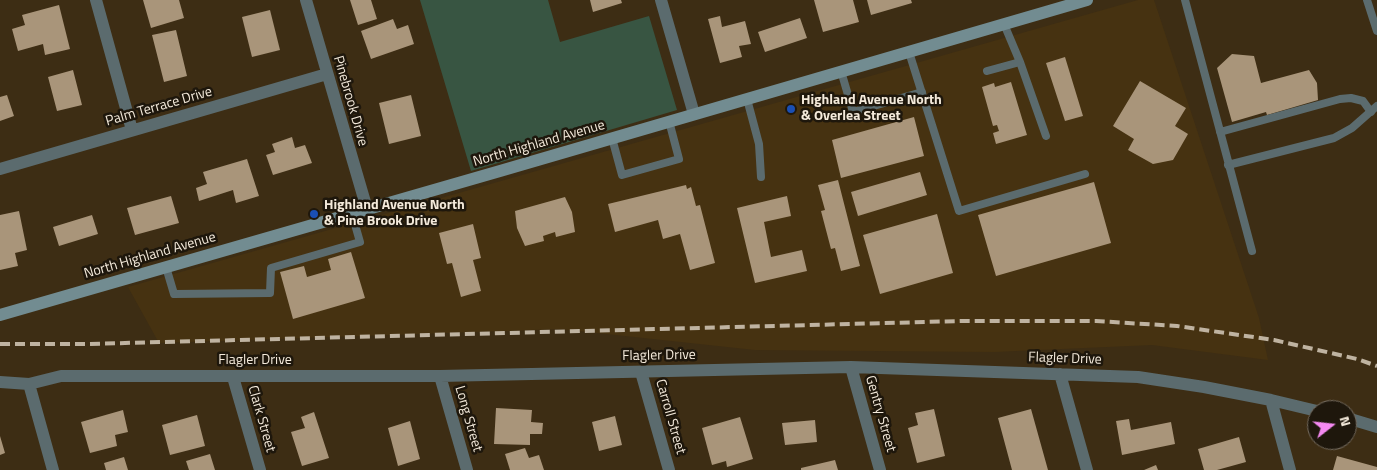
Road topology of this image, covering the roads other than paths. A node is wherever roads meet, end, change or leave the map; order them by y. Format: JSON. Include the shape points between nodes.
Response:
{"nodes":[{"id":1,"x":96,"y":0,"type":"edge"},
{"id":2,"x":306,"y":0,"type":"edge"},
{"id":3,"x":661,"y":0,"type":"edge"},
{"id":4,"x":1087,"y":0,"type":"edge"},
{"id":5,"x":1185,"y":0,"type":"edge"},
{"id":6,"x":1367,"y":0,"type":"edge"},
{"id":7,"x":1004,"y":24,"type":"junction"},
{"id":8,"x":1377,"y":31,"type":"edge"},
{"id":9,"x":909,"y":52,"type":"junction"},
{"id":10,"x":1020,"y":62,"type":"junction"},
{"id":11,"x":841,"y":71,"type":"junction"},
{"id":12,"x":987,"y":71,"type":"dead end"},
{"id":13,"x":326,"y":74,"type":"junction"},
{"id":14,"x":922,"y":92,"type":"junction"},
{"id":15,"x":746,"y":98,"type":"junction"},
{"id":16,"x":1377,"y":106,"type":"edge"},
{"id":17,"x":1371,"y":112,"type":"junction"},
{"id":18,"x":694,"y":114,"type":"junction"},
{"id":19,"x":669,"y":121,"type":"junction"},
{"id":20,"x":132,"y":130,"type":"junction"},
{"id":21,"x":1220,"y":132,"type":"junction"},
{"id":22,"x":1046,"y":136,"type":"dead end"},
{"id":23,"x":612,"y":138,"type":"junction"},
{"id":24,"x":1228,"y":165,"type":"junction"},
{"id":25,"x":0,"y":169,"type":"edge"},
{"id":26,"x":1085,"y":174,"type":"dead end"},
{"id":27,"x":761,"y":177,"type":"dead end"},
{"id":28,"x":367,"y":209,"type":"junction"},
{"id":29,"x":352,"y":214,"type":"junction"},
{"id":30,"x":1252,"y":251,"type":"dead end"},
{"id":31,"x":166,"y":268,"type":"junction"},
{"id":32,"x":0,"y":315,"type":"edge"},
{"id":33,"x":851,"y":367,"type":"junction"},
{"id":34,"x":641,"y":372,"type":"junction"},
{"id":35,"x":1060,"y":374,"type":"junction"},
{"id":36,"x":233,"y":376,"type":"junction"},
{"id":37,"x":440,"y":376,"type":"junction"},
{"id":38,"x":0,"y":382,"type":"edge"},
{"id":39,"x":29,"y":384,"type":"junction"},
{"id":40,"x":1271,"y":400,"type":"junction"},
{"id":41,"x":1307,"y":409,"type":"edge"},
{"id":42,"x":1357,"y":421,"type":"edge"},
{"id":43,"x":1377,"y":428,"type":"edge"},
{"id":44,"x":53,"y":470,"type":"edge"},
{"id":45,"x":260,"y":470,"type":"edge"},
{"id":46,"x":467,"y":470,"type":"edge"},
{"id":47,"x":669,"y":470,"type":"edge"},
{"id":48,"x":880,"y":470,"type":"edge"},
{"id":49,"x":1087,"y":470,"type":"edge"},
{"id":50,"x":1290,"y":470,"type":"edge"}],
"edges":[{"from":1,"to":20,"type":"street"},
{"from":2,"to":13,"type":"street","name":"Pinebrook Drive"},
{"from":3,"to":18,"type":"street"},
{"from":4,"to":7,"type":"street","name":"North Highland Avenue"},
{"from":5,"to":21,"type":"lane"},
{"from":6,"to":8,"type":"lane"},
{"from":7,"to":9,"type":"street","name":"North Highland Avenue"},
{"from":7,"to":10,"type":"lane"},
{"from":9,"to":11,"type":"street","name":"North Highland Avenue"},
{"from":9,"to":14,"type":"lane"},
{"from":10,"to":12,"type":"lane"},
{"from":10,"to":22,"type":"lane"},
{"from":11,"to":14,"type":"lane","via":[[853,112]]},
{"from":11,"to":15,"type":"street","name":"North Highland Avenue"},
{"from":13,"to":20,"type":"street","name":"Palm Terrace Drive"},
{"from":13,"to":28,"type":"street","name":"Pinebrook Drive"},
{"from":14,"to":26,"type":"lane","via":[[959,211]]},
{"from":15,"to":18,"type":"street","name":"North Highland Avenue"},
{"from":15,"to":27,"type":"lane","via":[[759,144]]},
{"from":16,"to":17,"type":"lane"},
{"from":17,"to":21,"type":"lane","via":[[1363,101],[1340,99]]},
{"from":17,"to":24,"type":"lane","via":[[1334,138]]},
{"from":18,"to":19,"type":"street","name":"North Highland Avenue"},
{"from":19,"to":23,"type":"street","name":"North Highland Avenue"},
{"from":19,"to":23,"type":"lane","via":[[680,159],[622,175]]},
{"from":20,"to":25,"type":"street","name":"Palm Terrace Drive"},
{"from":21,"to":24,"type":"lane"},
{"from":23,"to":28,"type":"street","name":"North Highland Avenue"},
{"from":24,"to":30,"type":"lane"},
{"from":28,"to":29,"type":"street","name":"North Highland Avenue"},
{"from":29,"to":31,"type":"street","name":"North Highland Avenue"},
{"from":29,"to":31,"type":"lane","via":[[360,242],[271,268],[270,293],[174,294]]},
{"from":31,"to":32,"type":"street","name":"North Highland Avenue"},
{"from":33,"to":34,"type":"street","name":"Flagler Drive"},
{"from":33,"to":35,"type":"street","name":"Flagler Drive"},
{"from":33,"to":48,"type":"street","name":"Gentry Street"},
{"from":34,"to":37,"type":"street","name":"Flagler Drive"},
{"from":34,"to":47,"type":"street","name":"Carroll Street"},
{"from":35,"to":40,"type":"street","name":"Flagler Drive","via":[[1138,378]]},
{"from":35,"to":49,"type":"street"},
{"from":36,"to":37,"type":"street","name":"Flagler Drive"},
{"from":36,"to":39,"type":"street","name":"Flagler Drive","via":[[61,376]]},
{"from":36,"to":45,"type":"street","name":"Clark Street"},
{"from":37,"to":46,"type":"street","name":"Long Street"},
{"from":38,"to":39,"type":"street","name":"Flagler Drive"},
{"from":39,"to":44,"type":"street"},
{"from":40,"to":41,"type":"street","name":"Flagler Drive"},
{"from":40,"to":50,"type":"street"},
{"from":42,"to":43,"type":"street"}]}
